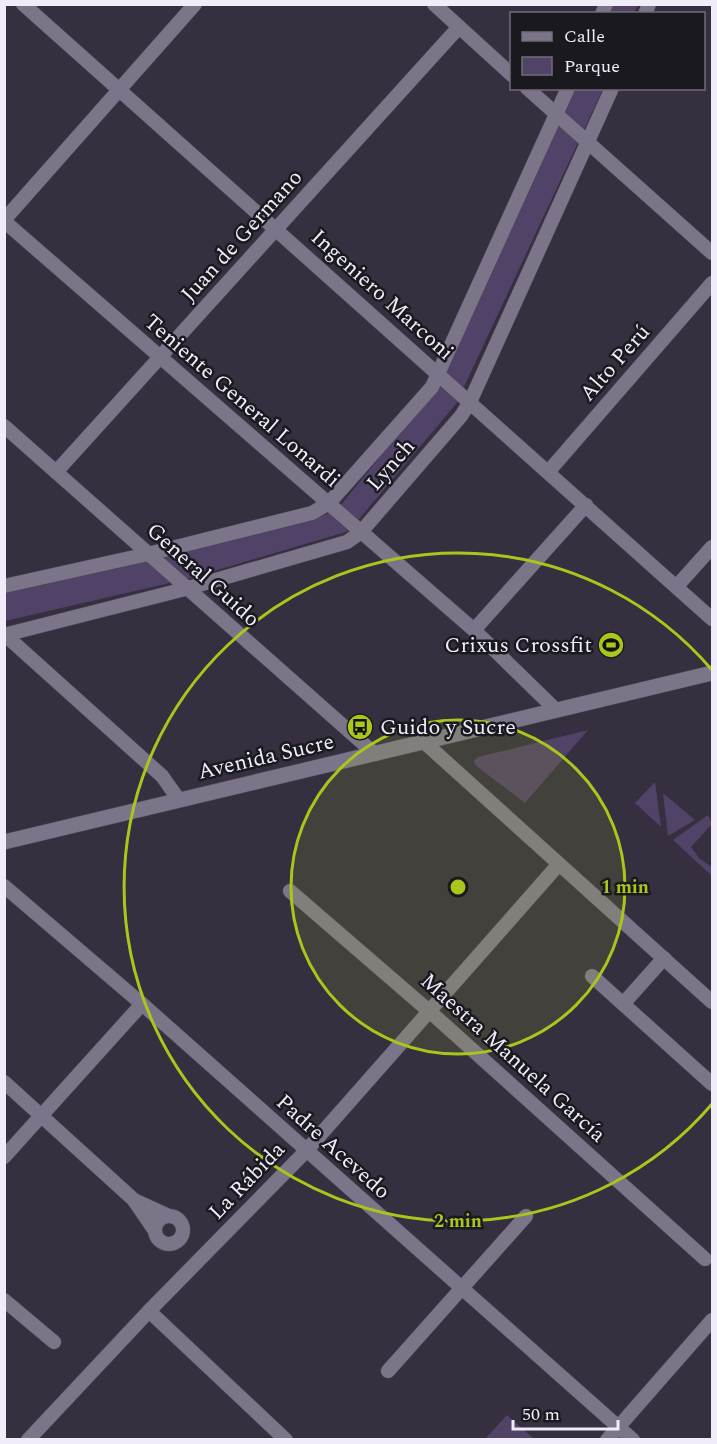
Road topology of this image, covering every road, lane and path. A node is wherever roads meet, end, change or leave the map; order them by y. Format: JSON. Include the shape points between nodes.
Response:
{"nodes":[{"id":1,"x":22,"y":4,"type":"edge"},
{"id":2,"x":195,"y":4,"type":"edge"},
{"id":3,"x":434,"y":4,"type":"edge"},
{"id":4,"x":459,"y":27,"type":"junction"},
{"id":5,"x":510,"y":73,"type":"edge"},
{"id":6,"x":119,"y":90,"type":"junction"},
{"id":7,"x":529,"y":90,"type":"edge"},
{"id":8,"x":567,"y":90,"type":"edge"},
{"id":9,"x":611,"y":90,"type":"edge"},
{"id":10,"x":556,"y":115,"type":"junction"},
{"id":11,"x":587,"y":143,"type":"junction"},
{"id":12,"x":4,"y":220,"type":"edge"},
{"id":13,"x":277,"y":229,"type":"junction"},
{"id":14,"x":712,"y":253,"type":"edge"},
{"id":15,"x":712,"y":283,"type":"edge"},
{"id":16,"x":159,"y":358,"type":"junction"},
{"id":17,"x":439,"y":375,"type":"junction"},
{"id":18,"x":470,"y":402,"type":"junction"},
{"id":19,"x":4,"y":426,"type":"edge"},
{"id":20,"x":549,"y":471,"type":"junction"},
{"id":21,"x":56,"y":472,"type":"junction"},
{"id":22,"x":329,"y":503,"type":"junction"},
{"id":23,"x":586,"y":505,"type":"junction"},
{"id":24,"x":362,"y":532,"type":"junction"},
{"id":25,"x":712,"y":547,"type":"edge"},
{"id":26,"x":148,"y":554,"type":"junction"},
{"id":27,"x":4,"y":586,"type":"edge"},
{"id":28,"x":677,"y":586,"type":"junction"},
{"id":29,"x":185,"y":589,"type":"junction"},
{"id":30,"x":712,"y":619,"type":"edge"},
{"id":31,"x":474,"y":630,"type":"junction"},
{"id":32,"x":5,"y":634,"type":"edge"},
{"id":33,"x":712,"y":674,"type":"edge"},
{"id":34,"x":556,"y":710,"type":"junction"},
{"id":35,"x":424,"y":742,"type":"junction"},
{"id":36,"x":375,"y":754,"type":"junction"},
{"id":37,"x":179,"y":800,"type":"junction"},
{"id":38,"x":4,"y":842,"type":"edge"},
{"id":39,"x":559,"y":864,"type":"junction"},
{"id":40,"x":4,"y":885,"type":"edge"},
{"id":41,"x":290,"y":891,"type":"dead end"},
{"id":42,"x":664,"y":958,"type":"junction"},
{"id":43,"x":592,"y":976,"type":"dead end"},
{"id":44,"x":712,"y":1002,"type":"edge"},
{"id":45,"x":142,"y":1004,"type":"junction"},
{"id":46,"x":623,"y":1004,"type":"junction"},
{"id":47,"x":430,"y":1012,"type":"junction"},
{"id":48,"x":4,"y":1082,"type":"edge"},
{"id":49,"x":712,"y":1084,"type":"edge"},
{"id":50,"x":42,"y":1116,"type":"junction"},
{"id":51,"x":306,"y":1151,"type":"junction"},
{"id":52,"x":4,"y":1157,"type":"edge"},
{"id":53,"x":134,"y":1200,"type":"junction"},
{"id":54,"x":167,"y":1215,"type":"junction"},
{"id":55,"x":526,"y":1216,"type":"dead end"},
{"id":56,"x":154,"y":1231,"type":"junction"},
{"id":57,"x":705,"y":1259,"type":"dead end"},
{"id":58,"x":463,"y":1289,"type":"junction"},
{"id":59,"x":4,"y":1300,"type":"edge"},
{"id":60,"x":149,"y":1311,"type":"junction"},
{"id":61,"x":712,"y":1320,"type":"edge"},
{"id":62,"x":54,"y":1342,"type":"dead end"},
{"id":63,"x":388,"y":1371,"type":"dead end"},
{"id":64,"x":619,"y":1427,"type":"junction"},
{"id":65,"x":28,"y":1440,"type":"edge"},
{"id":66,"x":286,"y":1440,"type":"edge"},
{"id":67,"x":607,"y":1440,"type":"edge"},
{"id":68,"x":633,"y":1440,"type":"edge"}],
"edges":[{"from":1,"to":6,"type":"street","name":"Ingeniero Marconi"},
{"from":2,"to":6,"type":"street"},
{"from":3,"to":4,"type":"street"},
{"from":4,"to":5,"type":"street"},
{"from":4,"to":13,"type":"street","name":"Juan de Germano"},
{"from":6,"to":12,"type":"street"},
{"from":6,"to":13,"type":"street","name":"Ingeniero Marconi"},
{"from":7,"to":10,"type":"street"},
{"from":8,"to":10,"type":"street","name":"Lynch"},
{"from":9,"to":11,"type":"street","name":"Lynch"},
{"from":10,"to":11,"type":"street"},
{"from":10,"to":17,"type":"street","name":"Lynch"},
{"from":11,"to":14,"type":"street"},
{"from":11,"to":18,"type":"street","name":"Lynch"},
{"from":12,"to":16,"type":"street","name":"Teniente General Lonardi"},
{"from":13,"to":16,"type":"street","name":"Juan de Germano"},
{"from":13,"to":17,"type":"street","name":"Ingeniero Marconi"},
{"from":15,"to":20,"type":"street","name":"Alto Perú"},
{"from":16,"to":21,"type":"street","name":"Juan de Germano"},
{"from":16,"to":22,"type":"street","name":"Teniente General Lonardi"},
{"from":17,"to":18,"type":"street","name":"Ingeniero Marconi"},
{"from":17,"to":22,"type":"street","name":"Lynch"},
{"from":18,"to":20,"type":"street","name":"Ingeniero Marconi"},
{"from":18,"to":24,"type":"street","name":"Lynch"},
{"from":19,"to":21,"type":"street","name":"General Guido"},
{"from":20,"to":23,"type":"street","name":"Ingeniero Marconi"},
{"from":21,"to":26,"type":"street","name":"General Guido"},
{"from":22,"to":24,"type":"street","name":"Teniente General Lonardi"},
{"from":22,"to":26,"type":"street","name":"Lynch","via":[[312,513]]},
{"from":23,"to":28,"type":"street","name":"Ingeniero Marconi"},
{"from":23,"to":31,"type":"street"},
{"from":24,"to":29,"type":"street","name":"Lynch","via":[[338,546]]},
{"from":24,"to":31,"type":"street","name":"Teniente General Lonardi"},
{"from":25,"to":28,"type":"street"},
{"from":26,"to":27,"type":"street","name":"Lynch"},
{"from":26,"to":29,"type":"street","name":"General Guido"},
{"from":28,"to":30,"type":"street","name":"Ingeniero Marconi"},
{"from":29,"to":32,"type":"street","name":"Lynch"},
{"from":29,"to":36,"type":"street","name":"General Guido"},
{"from":31,"to":34,"type":"street","name":"Teniente General Lonardi"},
{"from":32,"to":37,"type":"street","via":[[162,776]]},
{"from":33,"to":34,"type":"main road","name":"Avenida Sucre"},
{"from":34,"to":35,"type":"main road","name":"Avenida Sucre"},
{"from":35,"to":36,"type":"main road","name":"Avenida Sucre"},
{"from":35,"to":39,"type":"street"},
{"from":36,"to":37,"type":"main road","name":"Avenida Sucre"},
{"from":37,"to":38,"type":"main road","name":"Avenida Sucre"},
{"from":39,"to":42,"type":"street"},
{"from":39,"to":47,"type":"street","name":"La Rábida"},
{"from":40,"to":45,"type":"street","name":"Padre Acevedo"},
{"from":41,"to":47,"type":"street","name":"Maestra Manuela García"},
{"from":42,"to":44,"type":"street"},
{"from":42,"to":46,"type":"street"},
{"from":43,"to":46,"type":"street"},
{"from":45,"to":50,"type":"street"},
{"from":45,"to":51,"type":"street","name":"Padre Acevedo"},
{"from":46,"to":49,"type":"street"},
{"from":47,"to":51,"type":"street","name":"La Rábida"},
{"from":47,"to":57,"type":"street","name":"Maestra Manuela García"},
{"from":48,"to":50,"type":"street"},
{"from":50,"to":52,"type":"street"},
{"from":50,"to":53,"type":"street"},
{"from":51,"to":58,"type":"street","name":"Padre Acevedo"},
{"from":51,"to":60,"type":"street","name":"La Rábida"},
{"from":53,"to":54,"type":"street"},
{"from":53,"to":56,"type":"street"},
{"from":54,"to":56,"type":"street","via":[[158,1221]]},
{"from":54,"to":56,"type":"street","via":[[181,1221],[183,1231],[178,1241],[164,1243]]},
{"from":55,"to":58,"type":"street"},
{"from":58,"to":63,"type":"street"},
{"from":58,"to":64,"type":"street","name":"Padre Acevedo"},
{"from":59,"to":62,"type":"street"},
{"from":60,"to":65,"type":"street","name":"La Rábida"},
{"from":60,"to":66,"type":"street"},
{"from":61,"to":64,"type":"street"},
{"from":64,"to":67,"type":"street"},
{"from":64,"to":68,"type":"street","name":"Padre Acevedo"}]}
